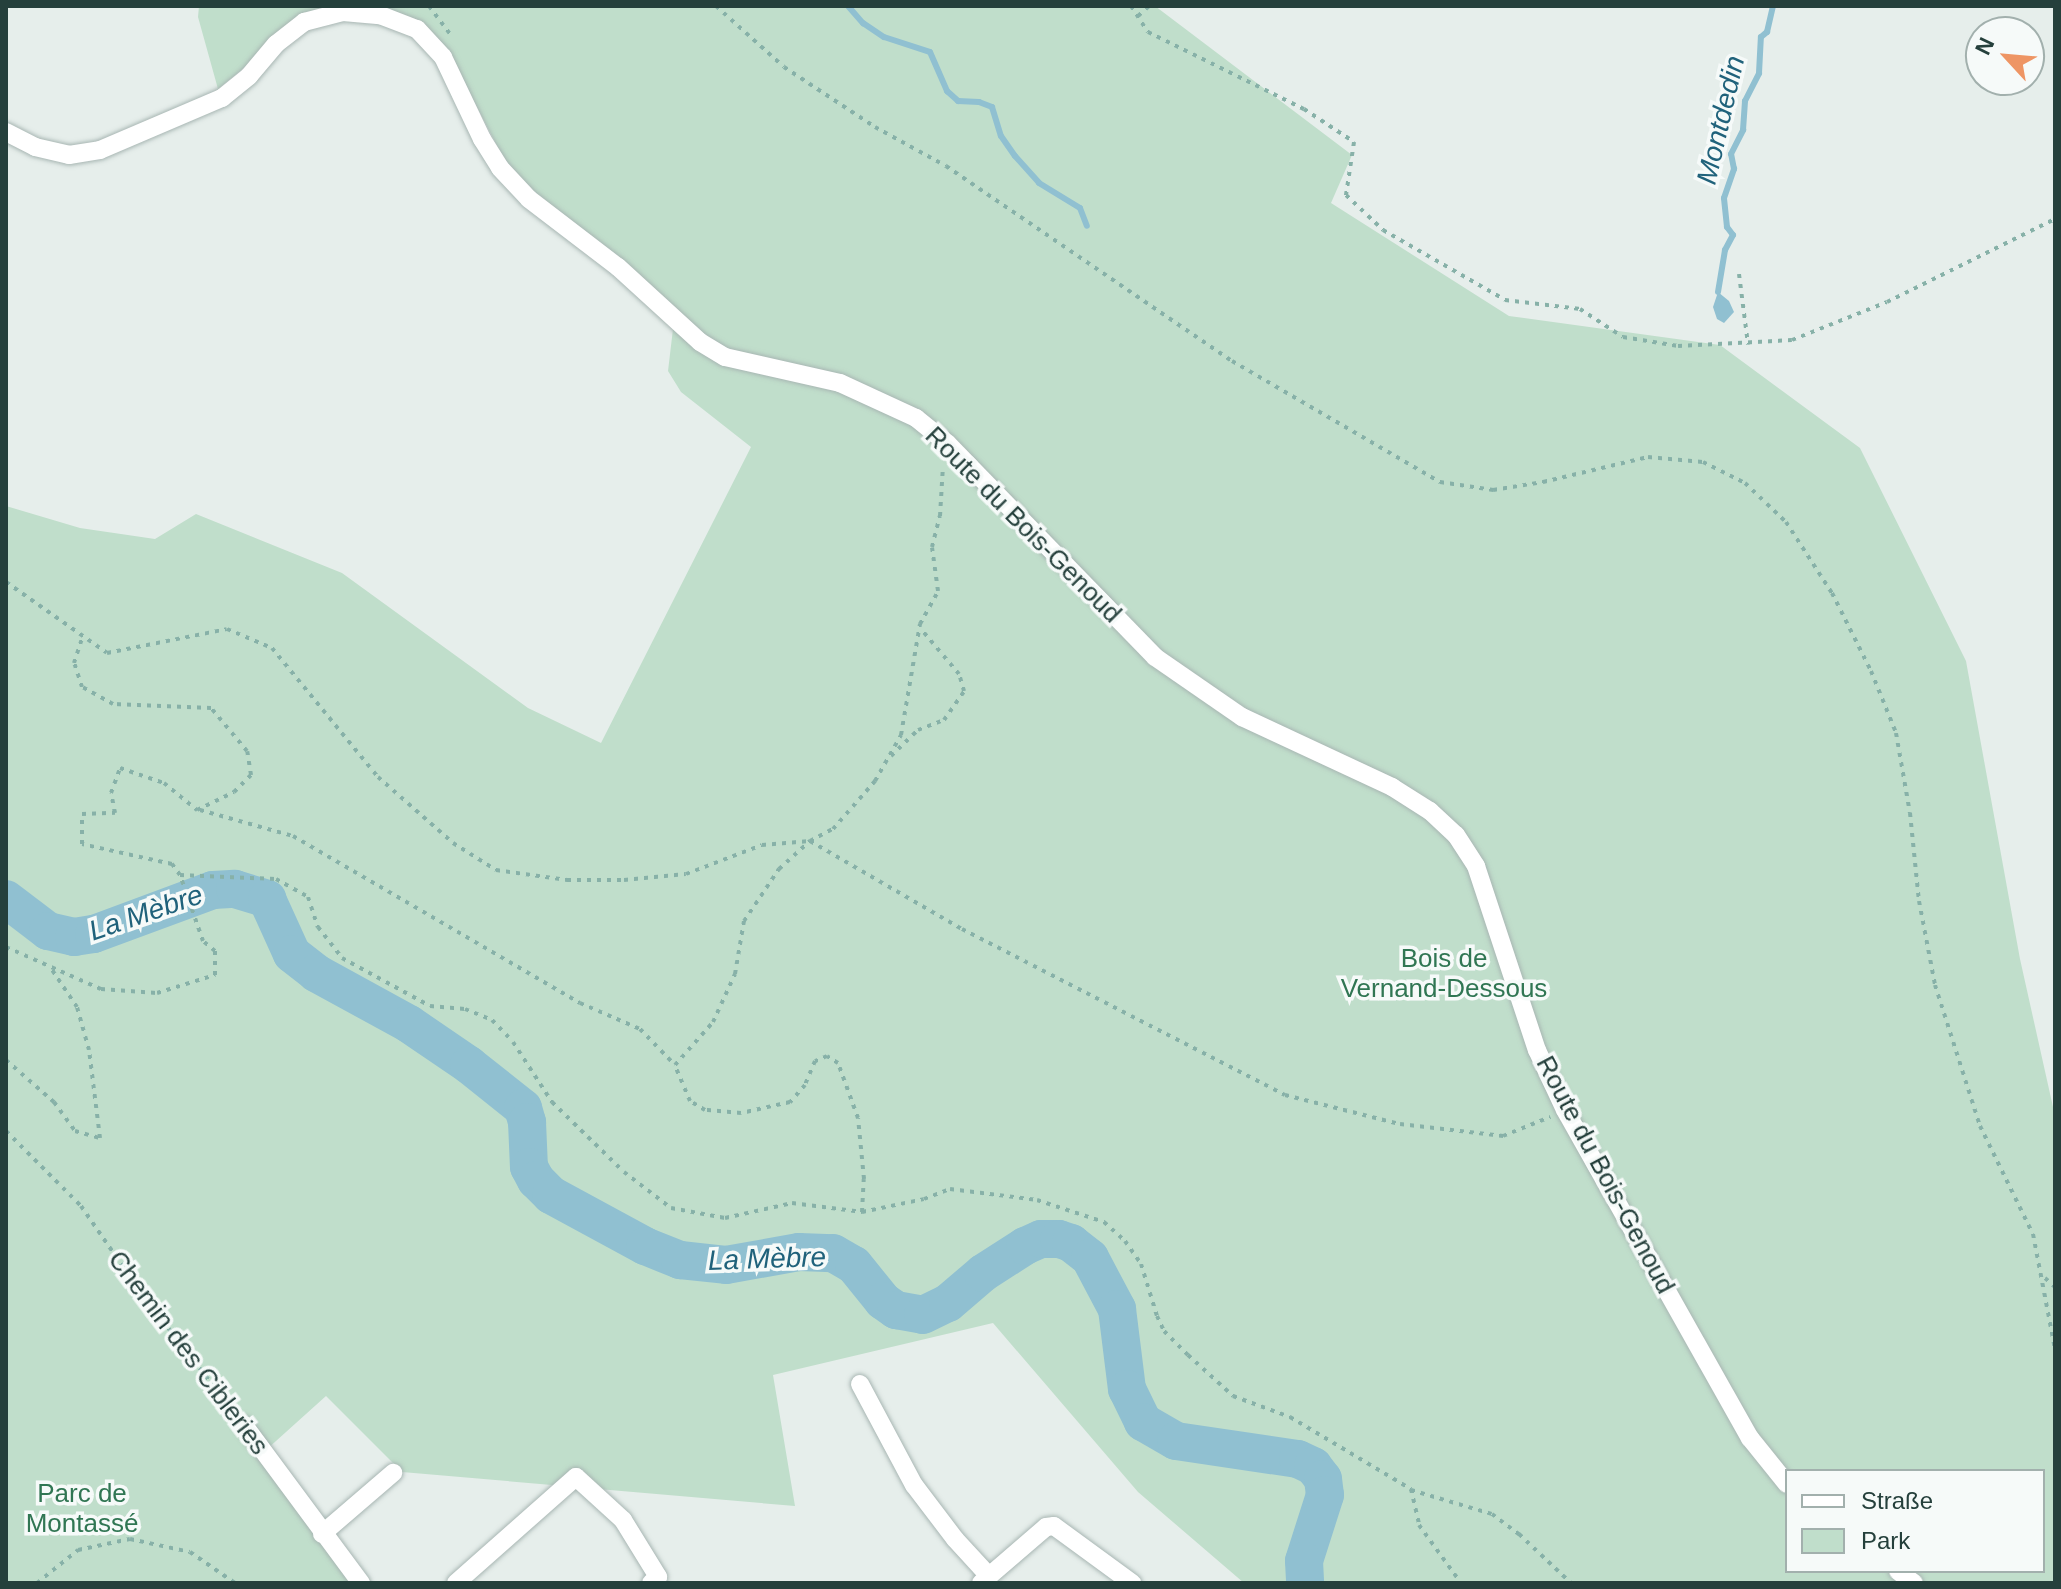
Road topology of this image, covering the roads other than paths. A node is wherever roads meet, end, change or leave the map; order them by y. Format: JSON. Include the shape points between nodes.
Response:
{"nodes":[{"id":1,"x":6,"y":132,"type":"edge"},
{"id":2,"x":860,"y":1384,"type":"dead end"},
{"id":3,"x":244,"y":1425,"type":"road end"},
{"id":4,"x":393,"y":1473,"type":"dead end"},
{"id":5,"x":1785,"y":1482,"type":"edge"},
{"id":6,"x":322,"y":1534,"type":"junction"},
{"id":7,"x":985,"y":1579,"type":"edge"},
{"id":8,"x":361,"y":1583,"type":"edge"},
{"id":9,"x":456,"y":1583,"type":"edge"},
{"id":10,"x":651,"y":1583,"type":"edge"},
{"id":11,"x":1132,"y":1583,"type":"edge"}],
"edges":[{"from":1,"to":5,"type":"street","name":"Route du Bois-Genoud","via":[[35,147],[69,155],[100,150],[222,98],[304,22],[343,12],[380,15],[417,29],[443,57],[500,168],[529,199],[618,267],[672,321],[725,357],[840,383],[916,418],[948,444],[1155,657],[1242,717],[1392,787],[1456,835],[1476,866],[1537,1050],[1565,1110],[1750,1438]]},
{"from":2,"to":7,"type":"street","via":[[914,1485]]},
{"from":3,"to":6,"type":"street","name":"Chemin des Cibleries"},
{"from":4,"to":6,"type":"street"},
{"from":6,"to":8,"type":"street","name":"Chemin des Cibleries"},
{"from":7,"to":11,"type":"street","via":[[1046,1527],[1054,1526]]},
{"from":9,"to":10,"type":"street","via":[[576,1477],[623,1520],[658,1577]]}]}
